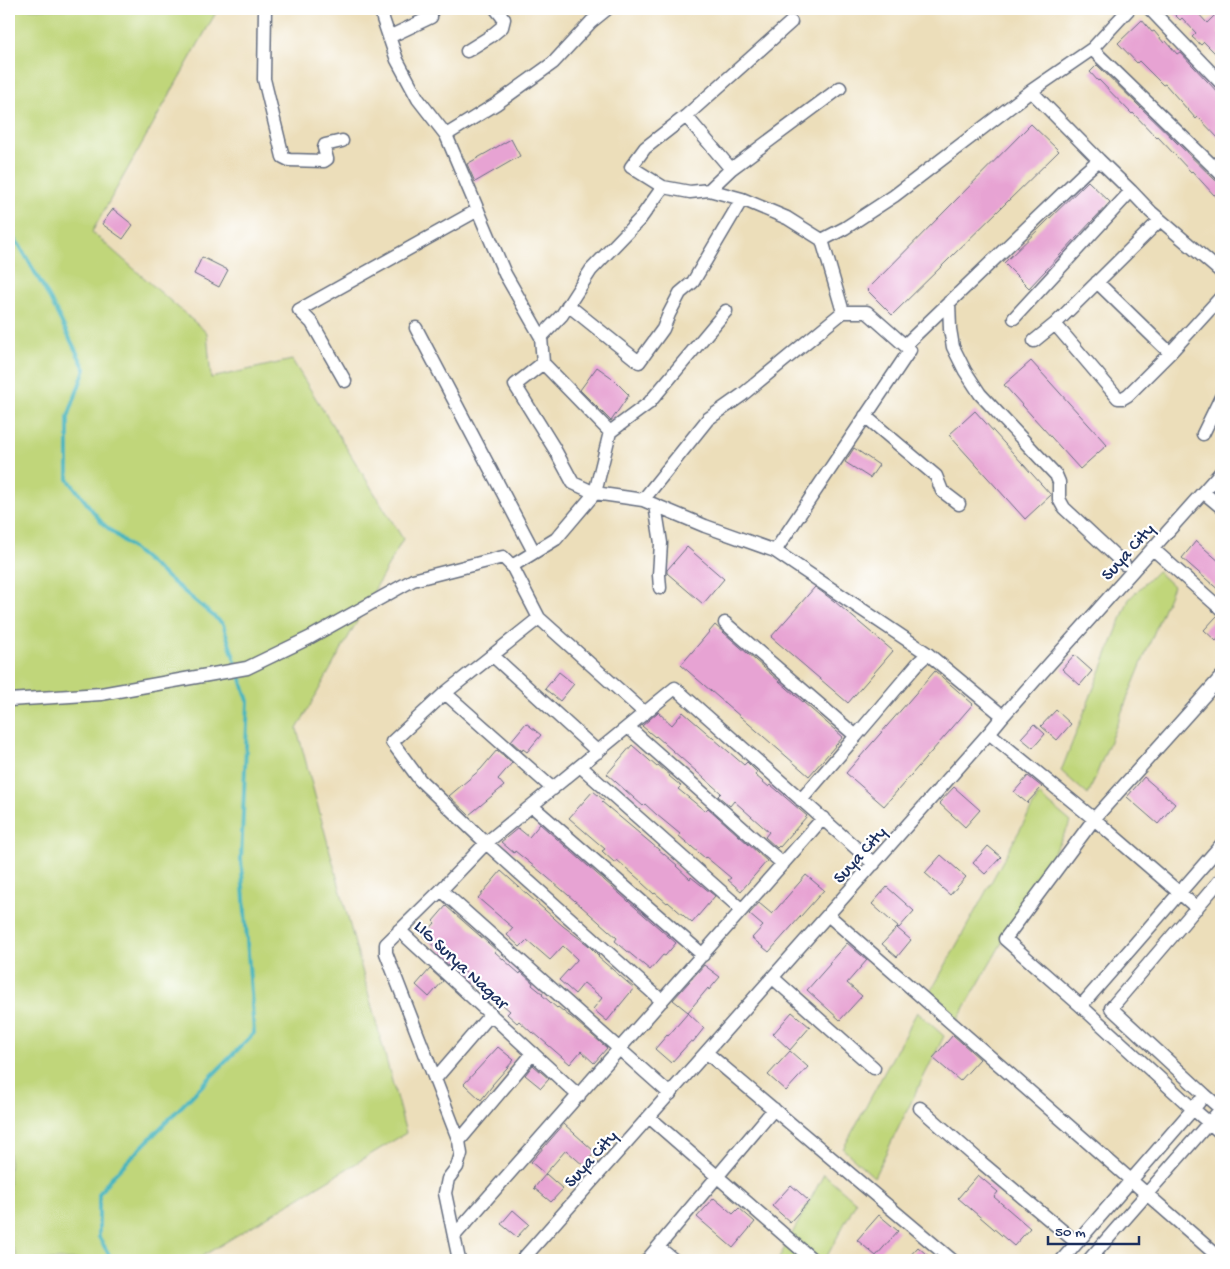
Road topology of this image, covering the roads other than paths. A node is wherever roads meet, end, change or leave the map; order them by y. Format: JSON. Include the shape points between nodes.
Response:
{"nodes":[{"id":1,"x":265,"y":9,"type":"edge"},
{"id":2,"x":382,"y":9,"type":"edge"},
{"id":3,"x":496,"y":9,"type":"edge"},
{"id":4,"x":607,"y":9,"type":"edge"},
{"id":5,"x":1129,"y":9,"type":"edge"},
{"id":6,"x":1150,"y":9,"type":"edge"},
{"id":7,"x":431,"y":17,"type":"dead end"},
{"id":8,"x":791,"y":22,"type":"dead end"},
{"id":9,"x":389,"y":37,"type":"junction"},
{"id":10,"x":1092,"y":49,"type":"junction"},
{"id":11,"x":467,"y":51,"type":"dead end"},
{"id":12,"x":1221,"y":83,"type":"edge"},
{"id":13,"x":840,"y":88,"type":"dead end"},
{"id":14,"x":1031,"y":91,"type":"junction"},
{"id":15,"x":686,"y":116,"type":"junction"},
{"id":16,"x":446,"y":135,"type":"junction"},
{"id":17,"x":342,"y":141,"type":"dead end"},
{"id":18,"x":1098,"y":160,"type":"junction"},
{"id":19,"x":731,"y":169,"type":"junction"},
{"id":20,"x":1221,"y":174,"type":"edge"},
{"id":21,"x":663,"y":187,"type":"junction"},
{"id":22,"x":709,"y":190,"type":"junction"},
{"id":23,"x":1131,"y":191,"type":"junction"},
{"id":24,"x":742,"y":199,"type":"junction"},
{"id":25,"x":478,"y":210,"type":"junction"},
{"id":26,"x":1160,"y":220,"type":"junction"},
{"id":27,"x":822,"y":240,"type":"junction"},
{"id":28,"x":1221,"y":272,"type":"edge"},
{"id":29,"x":1097,"y":282,"type":"junction"},
{"id":30,"x":1221,"y":297,"type":"edge"},
{"id":31,"x":950,"y":302,"type":"junction"},
{"id":32,"x":568,"y":305,"type":"junction"},
{"id":33,"x":726,"y":311,"type":"dead end"},
{"id":34,"x":843,"y":312,"type":"junction"},
{"id":35,"x":1014,"y":318,"type":"dead end"},
{"id":36,"x":1055,"y":324,"type":"junction"},
{"id":37,"x":416,"y":328,"type":"dead end"},
{"id":38,"x":541,"y":337,"type":"junction"},
{"id":39,"x":1034,"y":341,"type":"dead end"},
{"id":40,"x":905,"y":345,"type":"junction"},
{"id":41,"x":1170,"y":353,"type":"junction"},
{"id":42,"x":543,"y":364,"type":"junction"},
{"id":43,"x":345,"y":381,"type":"dead end"},
{"id":44,"x":1221,"y":397,"type":"edge"},
{"id":45,"x":865,"y":416,"type":"junction"},
{"id":46,"x":610,"y":432,"type":"junction"},
{"id":47,"x":1203,"y":434,"type":"dead end"},
{"id":48,"x":1221,"y":472,"type":"edge"},
{"id":49,"x":1203,"y":492,"type":"junction"},
{"id":50,"x":595,"y":493,"type":"junction"},
{"id":51,"x":649,"y":503,"type":"junction"},
{"id":52,"x":959,"y":504,"type":"dead end"},
{"id":53,"x":1221,"y":507,"type":"edge"},
{"id":54,"x":1153,"y":549,"type":"junction"},
{"id":55,"x":775,"y":550,"type":"junction"},
{"id":56,"x":534,"y":552,"type":"junction"},
{"id":57,"x":1124,"y":564,"type":"dead end"},
{"id":58,"x":512,"y":566,"type":"junction"},
{"id":59,"x":660,"y":588,"type":"dead end"},
{"id":60,"x":1221,"y":609,"type":"edge"},
{"id":61,"x":539,"y":618,"type":"junction"},
{"id":62,"x":725,"y":623,"type":"dead end"},
{"id":63,"x":928,"y":654,"type":"junction"},
{"id":64,"x":492,"y":655,"type":"junction"},
{"id":65,"x":1221,"y":677,"type":"edge"},
{"id":66,"x":445,"y":693,"type":"junction"},
{"id":67,"x":9,"y":700,"type":"edge"},
{"id":68,"x":645,"y":713,"type":"junction"},
{"id":69,"x":1003,"y":716,"type":"junction"},
{"id":70,"x":628,"y":727,"type":"junction"},
{"id":71,"x":989,"y":733,"type":"junction"},
{"id":72,"x":856,"y":736,"type":"junction"},
{"id":73,"x":598,"y":752,"type":"junction"},
{"id":74,"x":580,"y":766,"type":"junction"},
{"id":75,"x":553,"y":789,"type":"junction"},
{"id":76,"x":801,"y":800,"type":"junction"},
{"id":77,"x":532,"y":806,"type":"junction"},
{"id":78,"x":822,"y":818,"type":"junction"},
{"id":79,"x":1094,"y":819,"type":"junction"},
{"id":80,"x":486,"y":843,"type":"junction"},
{"id":81,"x":1221,"y":844,"type":"edge"},
{"id":82,"x":783,"y":864,"type":"junction"},
{"id":83,"x":874,"y":864,"type":"junction"},
{"id":84,"x":1221,"y":879,"type":"edge"},
{"id":85,"x":441,"y":890,"type":"junction"},
{"id":86,"x":1180,"y":892,"type":"junction"},
{"id":87,"x":1197,"y":908,"type":"junction"},
{"id":88,"x":742,"y":910,"type":"junction"},
{"id":89,"x":828,"y":915,"type":"junction"},
{"id":90,"x":399,"y":930,"type":"junction"},
{"id":91,"x":703,"y":955,"type":"junction"},
{"id":92,"x":773,"y":978,"type":"junction"},
{"id":93,"x":662,"y":1001,"type":"junction"},
{"id":94,"x":1081,"y":1006,"type":"junction"},
{"id":95,"x":491,"y":1014,"type":"junction"},
{"id":96,"x":620,"y":1049,"type":"junction"},
{"id":97,"x":533,"y":1053,"type":"junction"},
{"id":98,"x":706,"y":1053,"type":"junction"},
{"id":99,"x":874,"y":1068,"type":"dead end"},
{"id":100,"x":435,"y":1078,"type":"junction"},
{"id":101,"x":670,"y":1094,"type":"junction"},
{"id":102,"x":1205,"y":1095,"type":"junction"},
{"id":103,"x":579,"y":1096,"type":"junction"},
{"id":104,"x":920,"y":1108,"type":"dead end"},
{"id":105,"x":774,"y":1109,"type":"junction"},
{"id":106,"x":1193,"y":1109,"type":"junction"},
{"id":107,"x":1221,"y":1109,"type":"edge"},
{"id":108,"x":649,"y":1117,"type":"junction"},
{"id":109,"x":1210,"y":1123,"type":"junction"},
{"id":110,"x":1221,"y":1132,"type":"edge"},
{"id":111,"x":459,"y":1141,"type":"junction"},
{"id":112,"x":718,"y":1176,"type":"junction"},
{"id":113,"x":1131,"y":1180,"type":"junction"},
{"id":114,"x":1147,"y":1194,"type":"junction"},
{"id":115,"x":454,"y":1236,"type":"junction"},
{"id":116,"x":1077,"y":1243,"type":"junction"},
{"id":117,"x":658,"y":1247,"type":"junction"},
{"id":118,"x":1213,"y":1257,"type":"edge"},
{"id":119,"x":459,"y":1260,"type":"edge"},
{"id":120,"x":522,"y":1260,"type":"edge"},
{"id":121,"x":647,"y":1260,"type":"edge"},
{"id":122,"x":674,"y":1260,"type":"edge"},
{"id":123,"x":813,"y":1260,"type":"edge"},
{"id":124,"x":952,"y":1260,"type":"edge"},
{"id":125,"x":1062,"y":1260,"type":"edge"},
{"id":126,"x":1089,"y":1260,"type":"edge"}],
"edges":[{"from":1,"to":17,"type":"street","via":[[264,79],[283,157],[324,161],[327,159],[324,148]]},
{"from":2,"to":9,"type":"street"},
{"from":3,"to":11,"type":"street","via":[[504,20],[502,27]]},
{"from":4,"to":16,"type":"street","via":[[553,63]]},
{"from":5,"to":10,"type":"street"},
{"from":6,"to":12,"type":"street"},
{"from":7,"to":9,"type":"street"},
{"from":8,"to":15,"type":"street"},
{"from":9,"to":16,"type":"street","via":[[397,60],[418,98]]},
{"from":10,"to":14,"type":"street"},
{"from":10,"to":20,"type":"street"},
{"from":13,"to":19,"type":"street"},
{"from":14,"to":18,"type":"street"},
{"from":14,"to":27,"type":"street","via":[[894,196]]},
{"from":15,"to":19,"type":"street"},
{"from":15,"to":21,"type":"street","via":[[645,148],[632,167]]},
{"from":16,"to":25,"type":"street"},
{"from":18,"to":23,"type":"street"},
{"from":18,"to":31,"type":"street"},
{"from":19,"to":22,"type":"street"},
{"from":21,"to":22,"type":"street","via":[[690,192]]},
{"from":21,"to":32,"type":"street","via":[[640,219],[591,270]]},
{"from":22,"to":24,"type":"street"},
{"from":23,"to":26,"type":"street"},
{"from":23,"to":35,"type":"street"},
{"from":24,"to":27,"type":"street","via":[[786,218]]},
{"from":24,"to":32,"type":"street","via":[[693,282],[680,292],[663,329],[639,362]]},
{"from":25,"to":38,"type":"street","via":[[505,274]]},
{"from":25,"to":43,"type":"street","via":[[299,310],[312,324]]},
{"from":26,"to":28,"type":"street"},
{"from":26,"to":29,"type":"street"},
{"from":27,"to":34,"type":"street"},
{"from":29,"to":36,"type":"street"},
{"from":29,"to":41,"type":"street"},
{"from":30,"to":41,"type":"street"},
{"from":31,"to":40,"type":"street"},
{"from":31,"to":57,"type":"street","via":[[953,347],[964,371],[980,394],[1056,475],[1064,508]]},
{"from":32,"to":38,"type":"street"},
{"from":33,"to":46,"type":"street","via":[[649,403]]},
{"from":34,"to":40,"type":"street","via":[[867,312]]},
{"from":34,"to":51,"type":"street","via":[[708,419]]},
{"from":36,"to":39,"type":"street"},
{"from":36,"to":41,"type":"street","via":[[1118,398],[1128,394]]},
{"from":37,"to":56,"type":"street"},
{"from":38,"to":42,"type":"street"},
{"from":40,"to":45,"type":"street","via":[[910,350]]},
{"from":42,"to":46,"type":"street"},
{"from":42,"to":50,"type":"street","via":[[515,385],[573,483]]},
{"from":44,"to":47,"type":"street"},
{"from":45,"to":52,"type":"street","via":[[936,476],[942,491]]},
{"from":45,"to":55,"type":"street"},
{"from":46,"to":50,"type":"street"},
{"from":48,"to":49,"type":"street","name":"Suya City"},
{"from":49,"to":53,"type":"street"},
{"from":49,"to":54,"type":"street","name":"Suya City"},
{"from":50,"to":51,"type":"street"},
{"from":50,"to":56,"type":"street","via":[[556,538]]},
{"from":51,"to":55,"type":"street"},
{"from":51,"to":59,"type":"street","via":[[661,544]]},
{"from":54,"to":60,"type":"street"},
{"from":54,"to":69,"type":"street","name":"Suya City"},
{"from":55,"to":63,"type":"street"},
{"from":56,"to":58,"type":"street"},
{"from":58,"to":61,"type":"street"},
{"from":58,"to":67,"type":"street","via":[[503,556],[413,580],[309,638],[247,668],[101,694]]},
{"from":61,"to":64,"type":"street"},
{"from":61,"to":68,"type":"street"},
{"from":62,"to":72,"type":"street"},
{"from":63,"to":69,"type":"street"},
{"from":63,"to":72,"type":"street"},
{"from":64,"to":66,"type":"street"},
{"from":64,"to":73,"type":"street"},
{"from":65,"to":79,"type":"street"},
{"from":66,"to":75,"type":"street"},
{"from":66,"to":80,"type":"street","via":[[392,742],[420,780]]},
{"from":68,"to":70,"type":"street","name":"LIG Surya Nagar"},
{"from":68,"to":76,"type":"street","name":"LIG Surya Nagar","via":[[675,688]]},
{"from":69,"to":71,"type":"street","name":"Suya City"},
{"from":70,"to":73,"type":"street","name":"LIG Surya Nagar"},
{"from":70,"to":82,"type":"street"},
{"from":71,"to":79,"type":"street"},
{"from":71,"to":83,"type":"street","name":"Suya City"},
{"from":72,"to":76,"type":"street"},
{"from":73,"to":74,"type":"street","name":"LIG Surya Nagar"},
{"from":74,"to":75,"type":"street","name":"LIG Surya Nagar"},
{"from":74,"to":88,"type":"street"},
{"from":75,"to":77,"type":"street","name":"LIG Surya Nagar"},
{"from":76,"to":78,"type":"street","name":"LIG Surya Nagar"},
{"from":77,"to":80,"type":"street","name":"LIG Surya Nagar"},
{"from":77,"to":91,"type":"street"},
{"from":78,"to":82,"type":"street"},
{"from":78,"to":83,"type":"street","name":"LIG Surya Nagar"},
{"from":79,"to":86,"type":"street"},
{"from":79,"to":94,"type":"street","via":[[1005,939]]},
{"from":80,"to":85,"type":"street","name":"LIG Surya Nagar"},
{"from":80,"to":93,"type":"street"},
{"from":81,"to":86,"type":"street"},
{"from":82,"to":88,"type":"street"},
{"from":83,"to":89,"type":"street","name":"Suya City"},
{"from":84,"to":87,"type":"street"},
{"from":85,"to":90,"type":"street","name":"LIG Surya Nagar"},
{"from":85,"to":96,"type":"street"},
{"from":86,"to":87,"type":"street"},
{"from":86,"to":94,"type":"street"},
{"from":87,"to":102,"type":"street","via":[[1111,1008]]},
{"from":88,"to":91,"type":"street"},
{"from":89,"to":92,"type":"street","name":"Suya City"},
{"from":89,"to":113,"type":"street"},
{"from":90,"to":95,"type":"street","name":"LIG Surya Nagar"},
{"from":90,"to":100,"type":"street","via":[[386,944],[386,952]]},
{"from":91,"to":93,"type":"street"},
{"from":92,"to":98,"type":"street","name":"Suya City"},
{"from":92,"to":99,"type":"street"},
{"from":93,"to":96,"type":"street"},
{"from":94,"to":106,"type":"street"},
{"from":95,"to":97,"type":"street","name":"LIG Surya Nagar"},
{"from":95,"to":100,"type":"street"},
{"from":96,"to":101,"type":"street"},
{"from":96,"to":103,"type":"street"},
{"from":97,"to":103,"type":"street","name":"LIG Surya Nagar"},
{"from":97,"to":111,"type":"street"},
{"from":98,"to":101,"type":"street","name":"Suya City"},
{"from":98,"to":105,"type":"street"},
{"from":100,"to":111,"type":"street"},
{"from":101,"to":108,"type":"street","name":"Suya City"},
{"from":102,"to":106,"type":"street"},
{"from":102,"to":107,"type":"street"},
{"from":103,"to":115,"type":"street"},
{"from":104,"to":116,"type":"street"},
{"from":105,"to":112,"type":"street"},
{"from":105,"to":124,"type":"street"},
{"from":106,"to":109,"type":"street"},
{"from":106,"to":113,"type":"street"},
{"from":107,"to":109,"type":"street"},
{"from":108,"to":112,"type":"street"},
{"from":108,"to":120,"type":"street","name":"Suya City"},
{"from":109,"to":110,"type":"street"},
{"from":109,"to":114,"type":"street"},
{"from":111,"to":115,"type":"street","via":[[461,1154],[448,1179],[445,1193]]},
{"from":112,"to":117,"type":"street"},
{"from":112,"to":123,"type":"street"},
{"from":113,"to":114,"type":"street"},
{"from":113,"to":116,"type":"street"},
{"from":114,"to":118,"type":"street"},
{"from":114,"to":126,"type":"street"},
{"from":115,"to":119,"type":"street"},
{"from":116,"to":125,"type":"street"},
{"from":117,"to":121,"type":"street"},
{"from":117,"to":122,"type":"street"}]}
